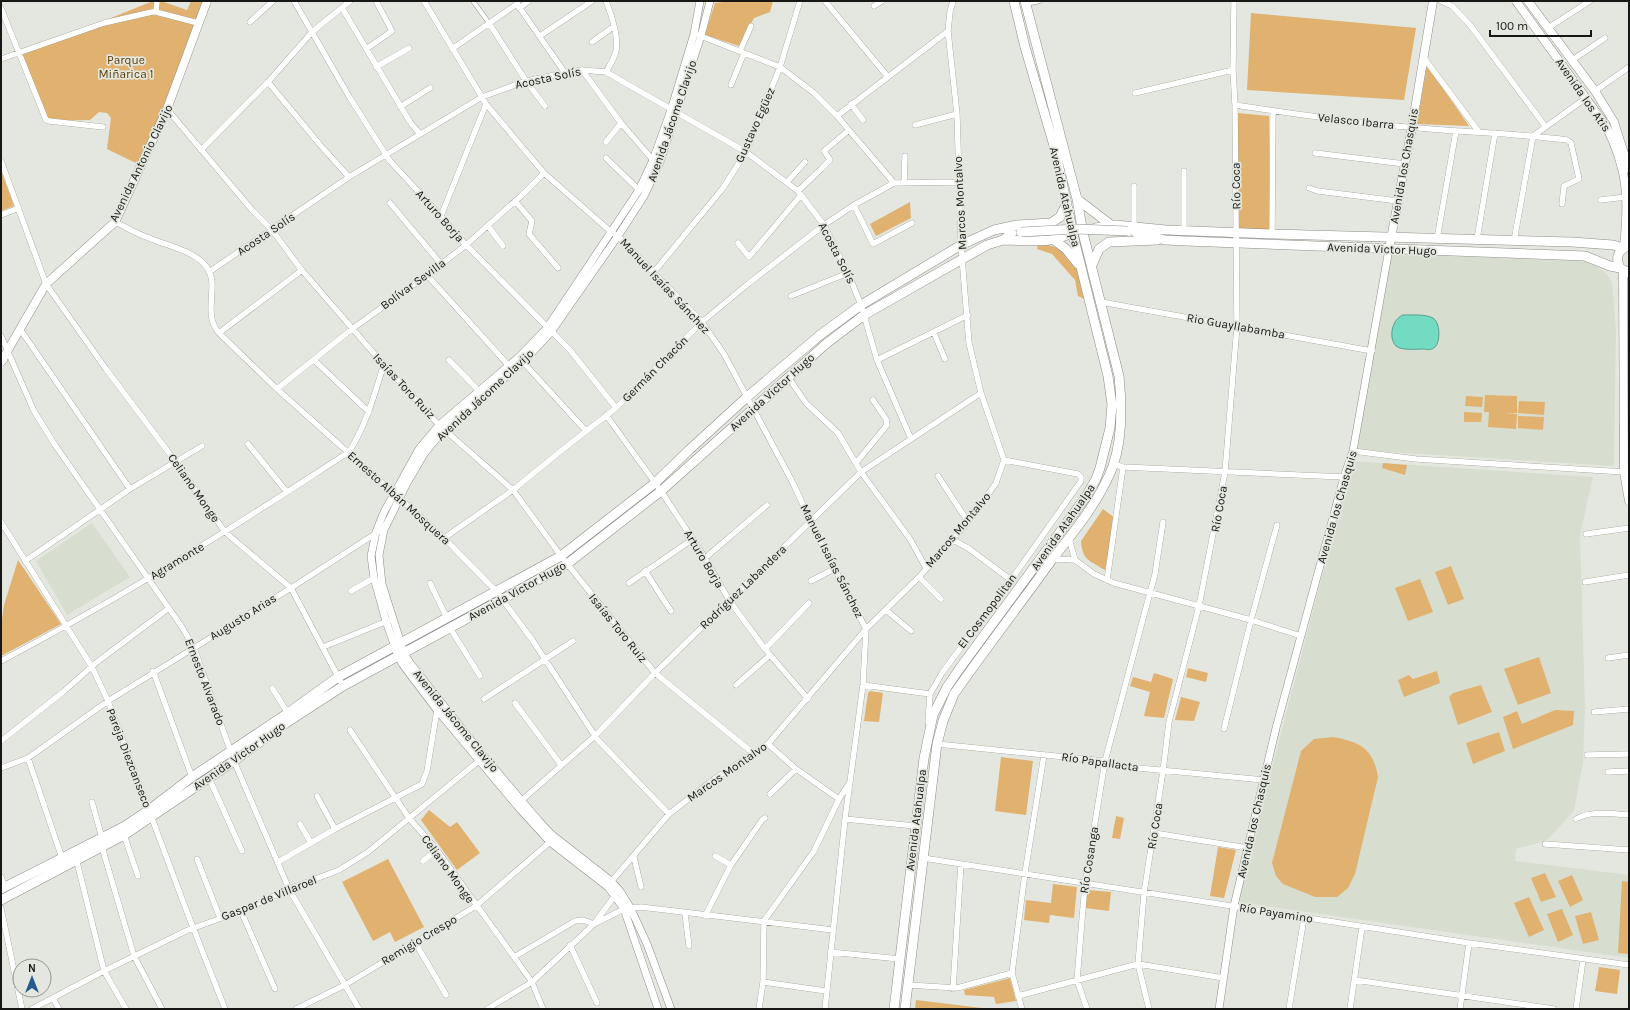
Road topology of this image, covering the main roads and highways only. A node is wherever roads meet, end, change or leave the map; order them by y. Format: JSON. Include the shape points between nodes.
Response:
{"nodes":[{"id":1,"x":206,"y":1,"type":"edge"},
{"id":2,"x":1014,"y":1,"type":"edge"},
{"id":3,"x":1433,"y":1,"type":"edge"},
{"id":4,"x":1516,"y":1,"type":"edge"},
{"id":5,"x":1528,"y":1,"type":"edge"},
{"id":6,"x":1025,"y":2,"type":"edge"},
{"id":7,"x":1629,"y":169,"type":"edge"},
{"id":8,"x":1076,"y":199,"type":"junction"},
{"id":9,"x":1067,"y":203,"type":"junction"},
{"id":10,"x":1051,"y":223,"type":"junction"},
{"id":11,"x":1081,"y":223,"type":"junction"},
{"id":12,"x":1113,"y":225,"type":"junction"},
{"id":13,"x":1131,"y":228,"type":"junction"},
{"id":14,"x":1166,"y":230,"type":"junction"},
{"id":15,"x":1073,"y":232,"type":"junction"},
{"id":16,"x":1016,"y":233,"type":"junction"},
{"id":17,"x":1083,"y":233,"type":"junction"},
{"id":18,"x":1143,"y":233,"type":"junction"},
{"id":19,"x":981,"y":237,"type":"junction"},
{"id":20,"x":1391,"y":238,"type":"junction"},
{"id":21,"x":1003,"y":240,"type":"junction"},
{"id":22,"x":1051,"y":240,"type":"junction"},
{"id":23,"x":1163,"y":240,"type":"junction"},
{"id":24,"x":1119,"y":241,"type":"junction"},
{"id":25,"x":1075,"y":243,"type":"junction"},
{"id":26,"x":1625,"y":247,"type":"edge"},
{"id":27,"x":1389,"y":249,"type":"junction"},
{"id":28,"x":1092,"y":265,"type":"junction"},
{"id":29,"x":1082,"y":269,"type":"junction"},
{"id":30,"x":1624,"y":270,"type":"edge"},
{"id":31,"x":3,"y":358,"type":"edge"},
{"id":32,"x":1629,"y":501,"type":"edge"},
{"id":33,"x":150,"y":813,"type":"junction"},
{"id":34,"x":102,"y":842,"type":"junction"},
{"id":35,"x":75,"y":857,"type":"junction"},
{"id":36,"x":3,"y":888,"type":"edge"},
{"id":37,"x":1,"y":900,"type":"edge"},
{"id":38,"x":894,"y":1009,"type":"edge"},
{"id":39,"x":905,"y":1009,"type":"edge"}],
"edges":[{"from":1,"to":31,"type":"main road","name":"Avenida Antonio Clavijo","via":[[168,109],[115,222],[46,284]]},
{"from":2,"to":9,"type":"main road","name":"Avenida Atahualpa","via":[[1055,149]]},
{"from":3,"to":20,"type":"main road","name":"Avenida los Chasquis"},
{"from":4,"to":26,"type":"main road","name":"Avenida los Atis","via":[[1606,126],[1617,148],[1626,197]]},
{"from":5,"to":7,"type":"main road","name":"Avenida los Atis","via":[[1595,91],[1614,122]]},
{"from":6,"to":8,"type":"main road","name":"Avenida Atahualpa"},
{"from":8,"to":11,"type":"main road","name":"Avenida Atahualpa"},
{"from":8,"to":12,"type":"main road"},
{"from":9,"to":10,"type":"main road","via":[[1060,217]]},
{"from":9,"to":15,"type":"main road","name":"Avenida Atahualpa"},
{"from":10,"to":19,"type":"main road","name":"Avenida Victor Hugo","via":[[1003,227]]},
{"from":10,"to":22,"type":"main road","via":[[1054,233]]},
{"from":11,"to":15,"type":"main road"},
{"from":11,"to":17,"type":"main road","name":"Avenida Atahualpa"},
{"from":12,"to":13,"type":"main road","name":"Avenida Victor Hugo"},
{"from":12,"to":17,"type":"main road","name":"Avenida Victor Hugo","via":[[1093,228]]},
{"from":12,"to":24,"type":"main road","via":[[1114,236]]},
{"from":13,"to":14,"type":"main road","name":"Avenida Victor Hugo"},
{"from":13,"to":16,"type":"main road","name":"Avenida Victor Hugo","bridge":true},
{"from":13,"to":18,"type":"main road","name":"Avenida Victor Hugo"},
{"from":14,"to":18,"type":"main road","name":"Avenida Victor Hugo"},
{"from":14,"to":20,"type":"main road","name":"Avenida Victor Hugo"},
{"from":15,"to":22,"type":"main road","name":"Avenida Victor Hugo"},
{"from":15,"to":25,"type":"main road","name":"Avenida Atahualpa"},
{"from":16,"to":19,"type":"main road","name":"Avenida Victor Hugo"},
{"from":16,"to":21,"type":"main road","name":"Avenida Victor Hugo"},
{"from":17,"to":25,"type":"main road"},
{"from":17,"to":28,"type":"main road","name":"Avenida Atahualpa"},
{"from":18,"to":23,"type":"main road","name":"Avenida Victor Hugo"},
{"from":19,"to":33,"type":"main road","name":"Avenida Victor Hugo","via":[[961,246],[861,305],[820,335],[747,397],[655,483],[561,556],[338,677],[192,777]]},
{"from":20,"to":26,"type":"main road","name":"Avenida Victor Hugo"},
{"from":20,"to":27,"type":"main road","name":"Avenida los Chasquis"},
{"from":21,"to":22,"type":"main road","name":"Avenida Victor Hugo"},
{"from":21,"to":33,"type":"main road","name":"Avenida Victor Hugo","via":[[988,245],[864,315],[827,343],[661,491],[568,564],[343,686],[209,778]]},
{"from":22,"to":29,"type":"main road","via":[[1066,249]]},
{"from":23,"to":24,"type":"main road","name":"Avenida Atahualpa"},
{"from":23,"to":27,"type":"main road","name":"Avenida Victor Hugo"},
{"from":24,"to":28,"type":"main road","name":"Avenida Atahualpa","via":[[1104,245],[1096,254]]},
{"from":25,"to":29,"type":"main road","name":"Avenida Atahualpa"},
{"from":26,"to":30,"type":"main road","name":"Avenida los Atis","via":[[1618,255],[1618,264]]},
{"from":27,"to":30,"type":"main road","name":"Avenida Victor Hugo","via":[[1585,256]]},
{"from":28,"to":39,"type":"main road","name":"Avenida Atahualpa","via":[[1119,376],[1122,400],[1119,436],[1113,464],[1102,489],[1069,538],[954,694],[942,721],[937,744]]},
{"from":29,"to":38,"type":"main road","name":"Avenida Atahualpa","via":[[1108,376],[1112,405],[1106,450],[1096,479],[1085,498],[946,687],[933,715],[924,758]]},
{"from":30,"to":32,"type":"main road","name":"Avenida los Atis","via":[[1624,472]]},
{"from":33,"to":34,"type":"main road","name":"Avenida Victor Hugo"},
{"from":33,"to":34,"type":"main road","name":"Avenida Victor Hugo","via":[[124,835]]},
{"from":34,"to":35,"type":"main road","name":"Avenida Victor Hugo"},
{"from":35,"to":36,"type":"main road","name":"Avenida Victor Hugo","via":[[62,858]]},
{"from":35,"to":37,"type":"main road","name":"Avenida Victor Hugo"}]}
